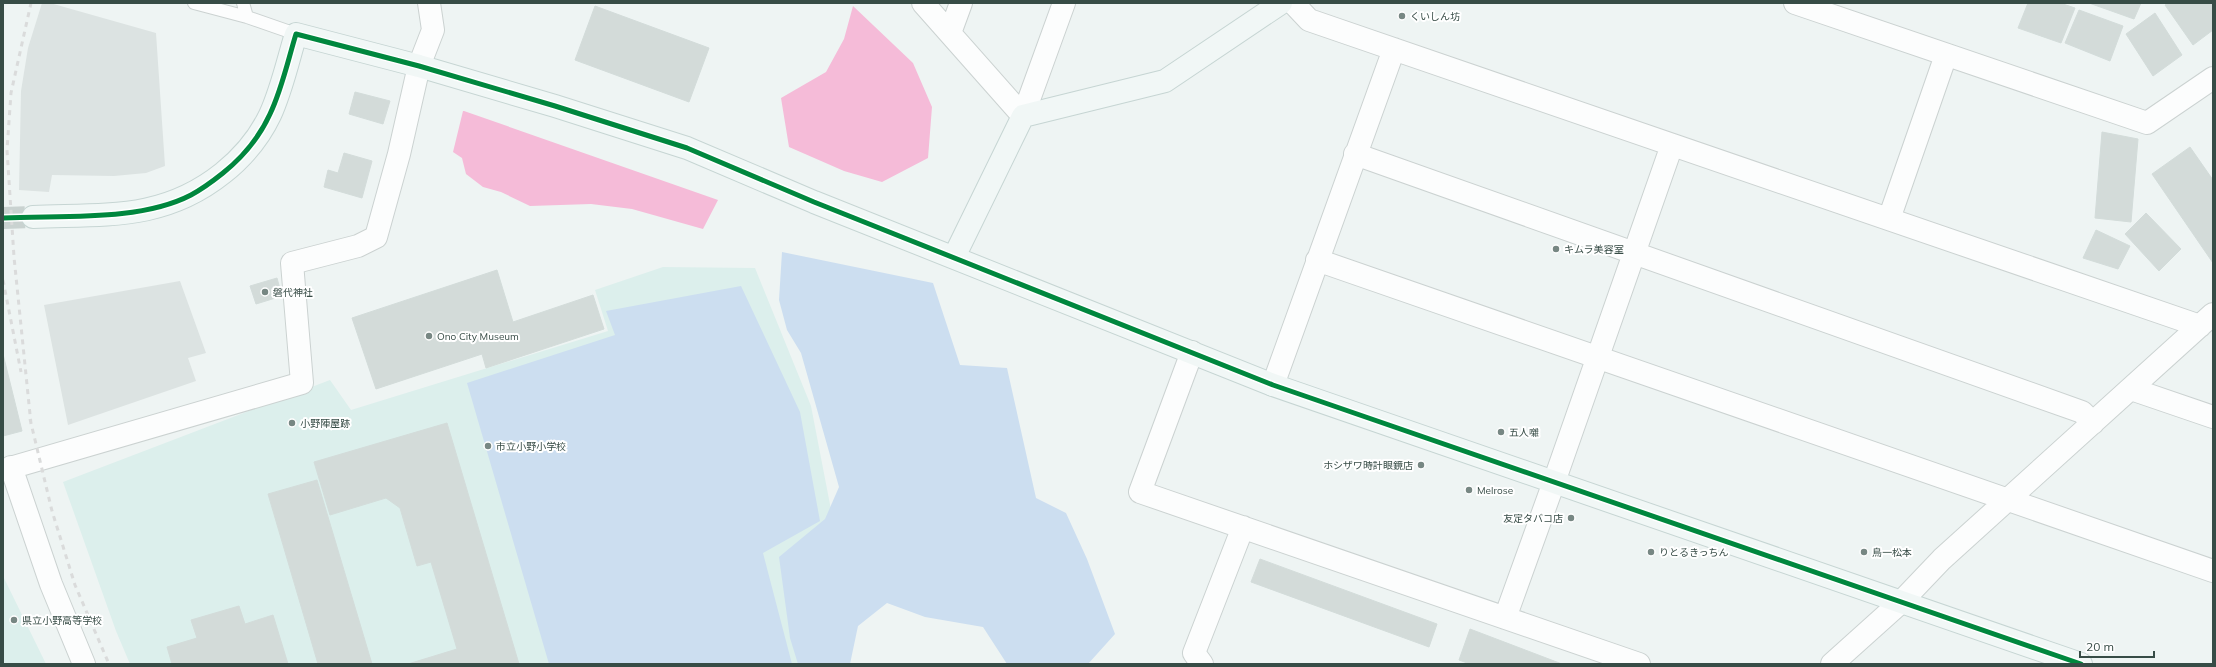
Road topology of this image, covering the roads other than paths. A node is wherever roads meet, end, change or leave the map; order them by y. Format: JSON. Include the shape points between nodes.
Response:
{"nodes":[{"id":1,"x":194,"y":3,"type":"edge"},
{"id":2,"x":243,"y":3,"type":"edge"},
{"id":3,"x":429,"y":3,"type":"edge"},
{"id":4,"x":923,"y":3,"type":"edge"},
{"id":5,"x":961,"y":3,"type":"edge"},
{"id":6,"x":1064,"y":3,"type":"edge"},
{"id":7,"x":1281,"y":3,"type":"edge"},
{"id":8,"x":1293,"y":3,"type":"edge"},
{"id":9,"x":1795,"y":3,"type":"edge"},
{"id":10,"x":247,"y":17,"type":"junction"},
{"id":11,"x":950,"y":33,"type":"junction"},
{"id":12,"x":296,"y":34,"type":"junction"},
{"id":13,"x":1394,"y":49,"type":"junction"},
{"id":14,"x":1946,"y":55,"type":"junction"},
{"id":15,"x":419,"y":66,"type":"junction"},
{"id":16,"x":2213,"y":78,"type":"edge"},
{"id":17,"x":1023,"y":116,"type":"junction"},
{"id":18,"x":1672,"y":145,"type":"junction"},
{"id":19,"x":1355,"y":154,"type":"junction"},
{"id":20,"x":32,"y":217,"type":"tunnel mouth"},
{"id":21,"x":1889,"y":219,"type":"junction"},
{"id":22,"x":1634,"y":253,"type":"junction"},
{"id":23,"x":954,"y":257,"type":"junction"},
{"id":24,"x":1317,"y":260,"type":"junction"},
{"id":25,"x":2207,"y":320,"type":"edge"},
{"id":26,"x":1192,"y":352,"type":"junction"},
{"id":27,"x":1598,"y":358,"type":"junction"},
{"id":28,"x":1273,"y":385,"type":"junction"},
{"id":29,"x":2131,"y":388,"type":"junction"},
{"id":30,"x":2213,"y":417,"type":"edge"},
{"id":31,"x":2093,"y":423,"type":"junction"},
{"id":32,"x":7,"y":468,"type":"edge"},
{"id":33,"x":1554,"y":482,"type":"junction"},
{"id":34,"x":2007,"y":500,"type":"junction"},
{"id":35,"x":1243,"y":527,"type":"junction"},
{"id":36,"x":2213,"y":571,"type":"edge"},
{"id":37,"x":1901,"y":602,"type":"junction"},
{"id":38,"x":1505,"y":618,"type":"junction"},
{"id":39,"x":84,"y":664,"type":"edge"},
{"id":40,"x":1202,"y":664,"type":"edge"},
{"id":41,"x":1639,"y":664,"type":"edge"},
{"id":42,"x":1832,"y":664,"type":"edge"},
{"id":43,"x":2081,"y":664,"type":"edge"}],
"edges":[{"from":1,"to":10,"type":"lane"},
{"from":2,"to":10,"type":"lane"},
{"from":3,"to":15,"type":"street","via":[[433,30]]},
{"from":4,"to":11,"type":"street"},
{"from":5,"to":11,"type":"street"},
{"from":6,"to":17,"type":"street"},
{"from":7,"to":17,"type":"street","via":[[1165,81]]},
{"from":8,"to":13,"type":"street","via":[[1309,20]]},
{"from":9,"to":14,"type":"street"},
{"from":10,"to":12,"type":"lane"},
{"from":11,"to":17,"type":"street"},
{"from":12,"to":15,"type":"street"},
{"from":12,"to":20,"type":"street","via":[[276,99],[259,135],[245,153],[210,183],[191,196],[163,206],[125,214]]},
{"from":13,"to":18,"type":"street"},
{"from":13,"to":19,"type":"street"},
{"from":14,"to":16,"type":"street","via":[[2147,124]]},
{"from":14,"to":21,"type":"street"},
{"from":15,"to":23,"type":"street","via":[[687,148]]},
{"from":15,"to":32,"type":"street","via":[[399,154],[376,237],[358,246],[292,263],[302,383]]},
{"from":17,"to":23,"type":"street"},
{"from":18,"to":21,"type":"street"},
{"from":18,"to":22,"type":"street"},
{"from":19,"to":22,"type":"street"},
{"from":19,"to":24,"type":"street"},
{"from":21,"to":25,"type":"street"},
{"from":22,"to":27,"type":"street"},
{"from":22,"to":31,"type":"street","via":[[2082,412]]},
{"from":23,"to":26,"type":"street"},
{"from":24,"to":27,"type":"street"},
{"from":24,"to":28,"type":"street"},
{"from":25,"to":29,"type":"street"},
{"from":26,"to":28,"type":"street"},
{"from":26,"to":35,"type":"street","via":[[1140,492]]},
{"from":27,"to":33,"type":"street"},
{"from":27,"to":34,"type":"street"},
{"from":28,"to":33,"type":"street"},
{"from":29,"to":30,"type":"street"},
{"from":29,"to":31,"type":"street"},
{"from":31,"to":34,"type":"street"},
{"from":32,"to":39,"type":"street"},
{"from":33,"to":37,"type":"street"},
{"from":33,"to":38,"type":"street"},
{"from":34,"to":36,"type":"street"},
{"from":34,"to":37,"type":"street","via":[[1942,559]]},
{"from":35,"to":38,"type":"street"},
{"from":35,"to":40,"type":"street","via":[[1194,653]]},
{"from":37,"to":42,"type":"street"},
{"from":37,"to":43,"type":"street"},
{"from":38,"to":41,"type":"street"}]}
